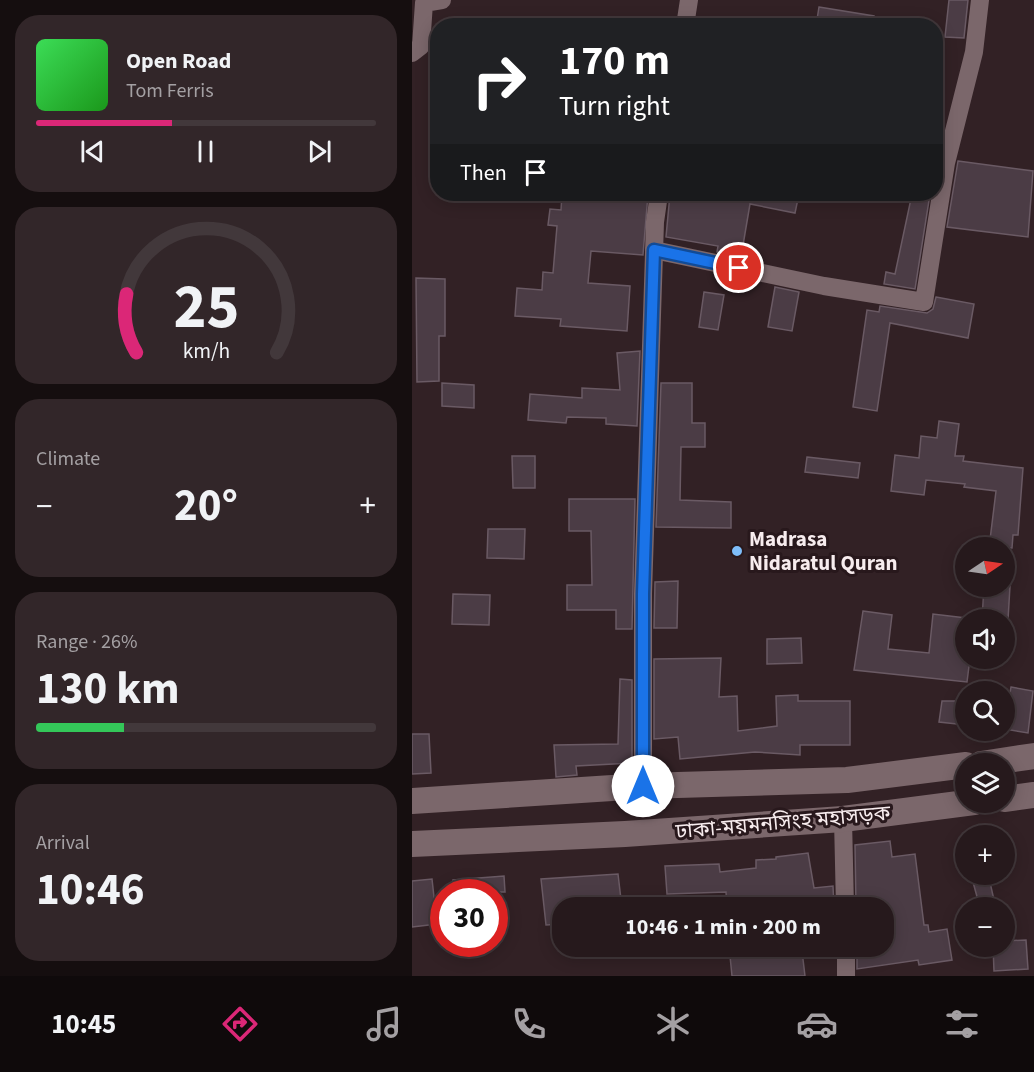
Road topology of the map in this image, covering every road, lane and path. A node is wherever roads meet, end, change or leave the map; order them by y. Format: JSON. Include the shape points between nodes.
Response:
{"nodes":[{"id":1,"x":442,"y":0,"type":"edge"},
{"id":2,"x":689,"y":0,"type":"edge"},
{"id":3,"x":980,"y":0,"type":"edge"},
{"id":4,"x":686,"y":18,"type":"edge"},
{"id":5,"x":412,"y":52,"type":"edge"},
{"id":6,"x":943,"y":182,"type":"edge"},
{"id":7,"x":658,"y":201,"type":"edge"},
{"id":8,"x":940,"y":201,"type":"edge"},
{"id":9,"x":654,"y":250,"type":"junction"},
{"id":10,"x":1033,"y":756,"type":"edge"},
{"id":11,"x":1015,"y":759,"type":"edge"},
{"id":12,"x":955,"y":766,"type":"edge"},
{"id":13,"x":643,"y":786,"type":"junction"},
{"id":14,"x":1033,"y":795,"type":"edge"},
{"id":15,"x":1015,"y":797,"type":"edge"},
{"id":16,"x":412,"y":801,"type":"edge"},
{"id":17,"x":955,"y":804,"type":"edge"},
{"id":18,"x":843,"y":819,"type":"junction"},
{"id":19,"x":412,"y":844,"type":"edge"},
{"id":20,"x":845,"y":897,"type":"edge"},
{"id":21,"x":846,"y":957,"type":"edge"},
{"id":22,"x":846,"y":976,"type":"edge"}],
"edges":[{"from":1,"to":5,"type":"street","via":[[424,3],[421,46]]},
{"from":2,"to":4,"type":"street"},
{"from":3,"to":6,"type":"street","via":[[974,52]]},
{"from":7,"to":9,"type":"street"},
{"from":8,"to":9,"type":"street","via":[[924,302],[824,286]]},
{"from":9,"to":13,"type":"street","via":[[643,594]]},
{"from":10,"to":11,"type":"main road"},
{"from":12,"to":13,"type":"main road","name":"ঢাকা-ময়মনসিংহ মহাসড়ক","via":[[847,780]]},
{"from":13,"to":16,"type":"main road","name":"ঢাকা-ময়মনসিংহ মহাসড়ক"},
{"from":14,"to":15,"type":"main road"},
{"from":17,"to":18,"type":"main road","name":"ঢাকা-ময়মনসিংহ মহাসড়ক"},
{"from":18,"to":19,"type":"main road","name":"ঢাকা-ময়মনসিংহ মহাসড়ক"},
{"from":18,"to":20,"type":"street"},
{"from":21,"to":22,"type":"street"}]}
